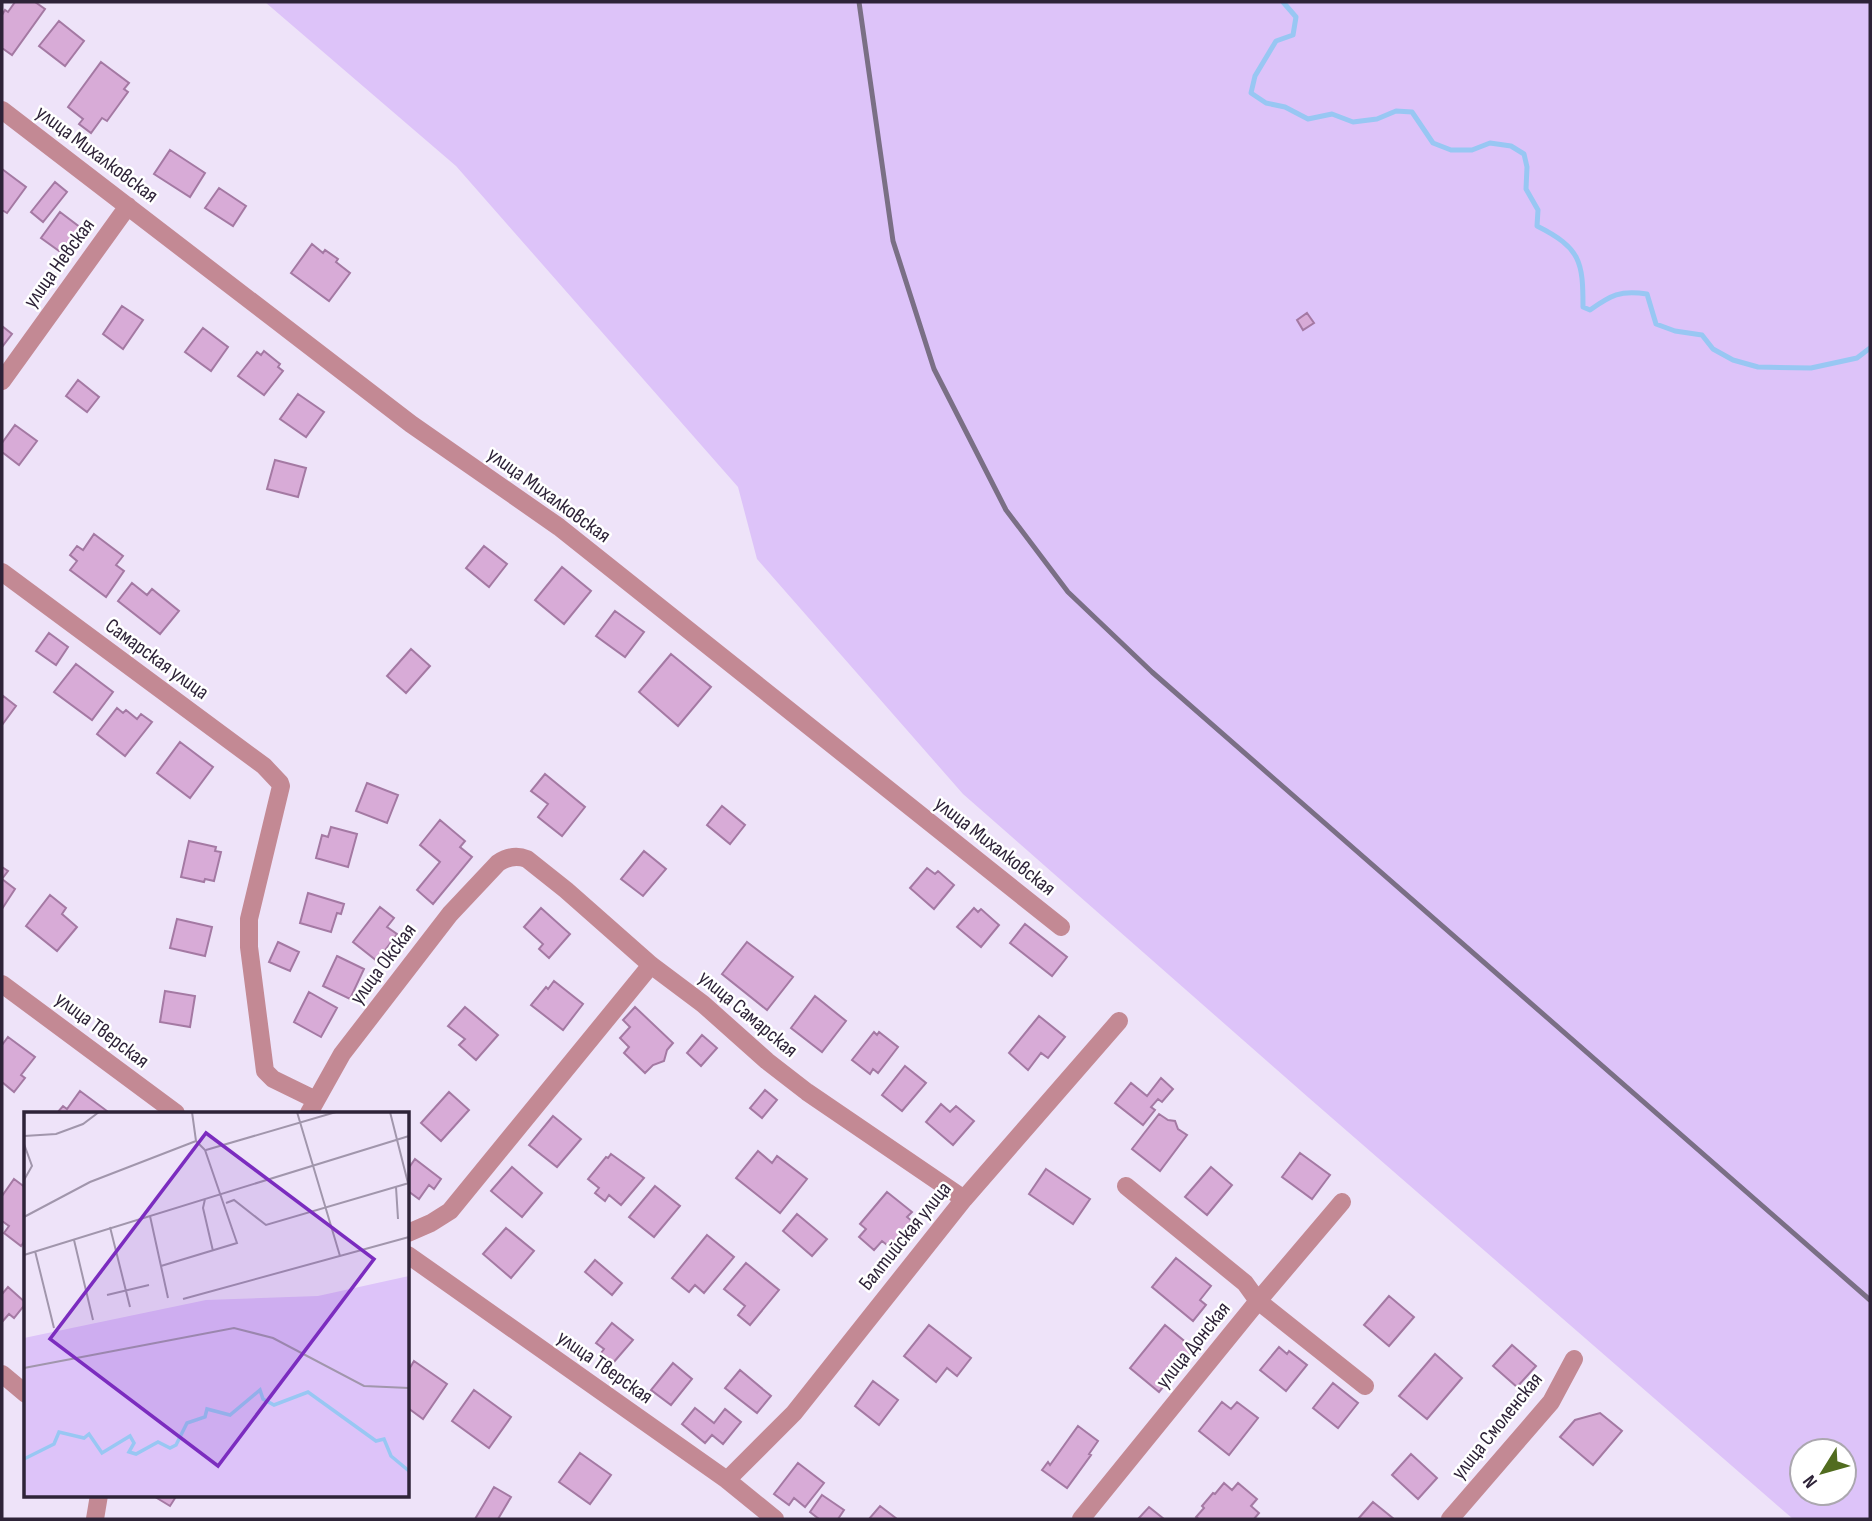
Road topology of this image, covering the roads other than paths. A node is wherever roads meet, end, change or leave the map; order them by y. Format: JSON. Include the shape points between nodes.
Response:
{"nodes":[{"id":1,"x":2,"y":110,"type":"edge"},
{"id":2,"x":128,"y":206,"type":"junction"},
{"id":3,"x":2,"y":381,"type":"edge"},
{"id":4,"x":2,"y":572,"type":"edge"},
{"id":5,"x":510,"y":858,"type":"joint"},
{"id":6,"x":1061,"y":927,"type":"dead end"},
{"id":7,"x":651,"y":965,"type":"junction"},
{"id":8,"x":2,"y":984,"type":"edge"},
{"id":9,"x":1119,"y":1021,"type":"dead end"},
{"id":10,"x":313,"y":1107,"type":"edge"},
{"id":11,"x":175,"y":1112,"type":"edge"},
{"id":12,"x":1126,"y":1186,"type":"dead end"},
{"id":13,"x":964,"y":1199,"type":"junction"},
{"id":14,"x":1342,"y":1202,"type":"dead end"},
{"id":15,"x":410,"y":1232,"type":"edge"},
{"id":16,"x":410,"y":1256,"type":"edge"},
{"id":17,"x":1258,"y":1301,"type":"junction"},
{"id":18,"x":1574,"y":1359,"type":"dead end"},
{"id":19,"x":2,"y":1374,"type":"edge"},
{"id":20,"x":1365,"y":1386,"type":"dead end"},
{"id":21,"x":24,"y":1392,"type":"edge"},
{"id":22,"x":727,"y":1480,"type":"junction"},
{"id":23,"x":99,"y":1496,"type":"edge"},
{"id":24,"x":95,"y":1519,"type":"edge"},
{"id":25,"x":775,"y":1519,"type":"edge"},
{"id":26,"x":1081,"y":1519,"type":"edge"},
{"id":27,"x":1450,"y":1519,"type":"edge"}],
"edges":[{"from":1,"to":2,"type":"street","name":"улица Михалковская"},
{"from":2,"to":3,"type":"street","name":"улица Невская"},
{"from":2,"to":6,"type":"street","name":"улица Михалковская","via":[[411,424],[559,527]]},
{"from":4,"to":10,"type":"street","name":"Самарская улица","via":[[276,777],[281,786],[249,919],[249,947],[265,1071]]},
{"from":5,"to":7,"type":"street","name":"улица Самарская","via":[[527,859]]},
{"from":5,"to":10,"type":"street","name":"улица Окская","via":[[498,863],[450,914],[342,1054]]},
{"from":7,"to":13,"type":"street","name":"улица Самарская","via":[[807,1092]]},
{"from":7,"to":15,"type":"street","via":[[450,1211]]},
{"from":8,"to":11,"type":"street","name":"улица Тверская"},
{"from":9,"to":13,"type":"street","name":"Балтийская улица"},
{"from":12,"to":17,"type":"street","via":[[1245,1283]]},
{"from":13,"to":22,"type":"street","name":"Балтийская улица","via":[[794,1413]]},
{"from":14,"to":17,"type":"street","name":"улица Донская"},
{"from":16,"to":22,"type":"street","name":"улица Тверская"},
{"from":17,"to":20,"type":"street"},
{"from":17,"to":26,"type":"street","name":"улица Донская"},
{"from":18,"to":27,"type":"street","name":"улица Смоленская","via":[[1552,1402]]},
{"from":19,"to":21,"type":"street"},
{"from":22,"to":25,"type":"street","name":"улица Тверская"},
{"from":23,"to":24,"type":"street"}]}
